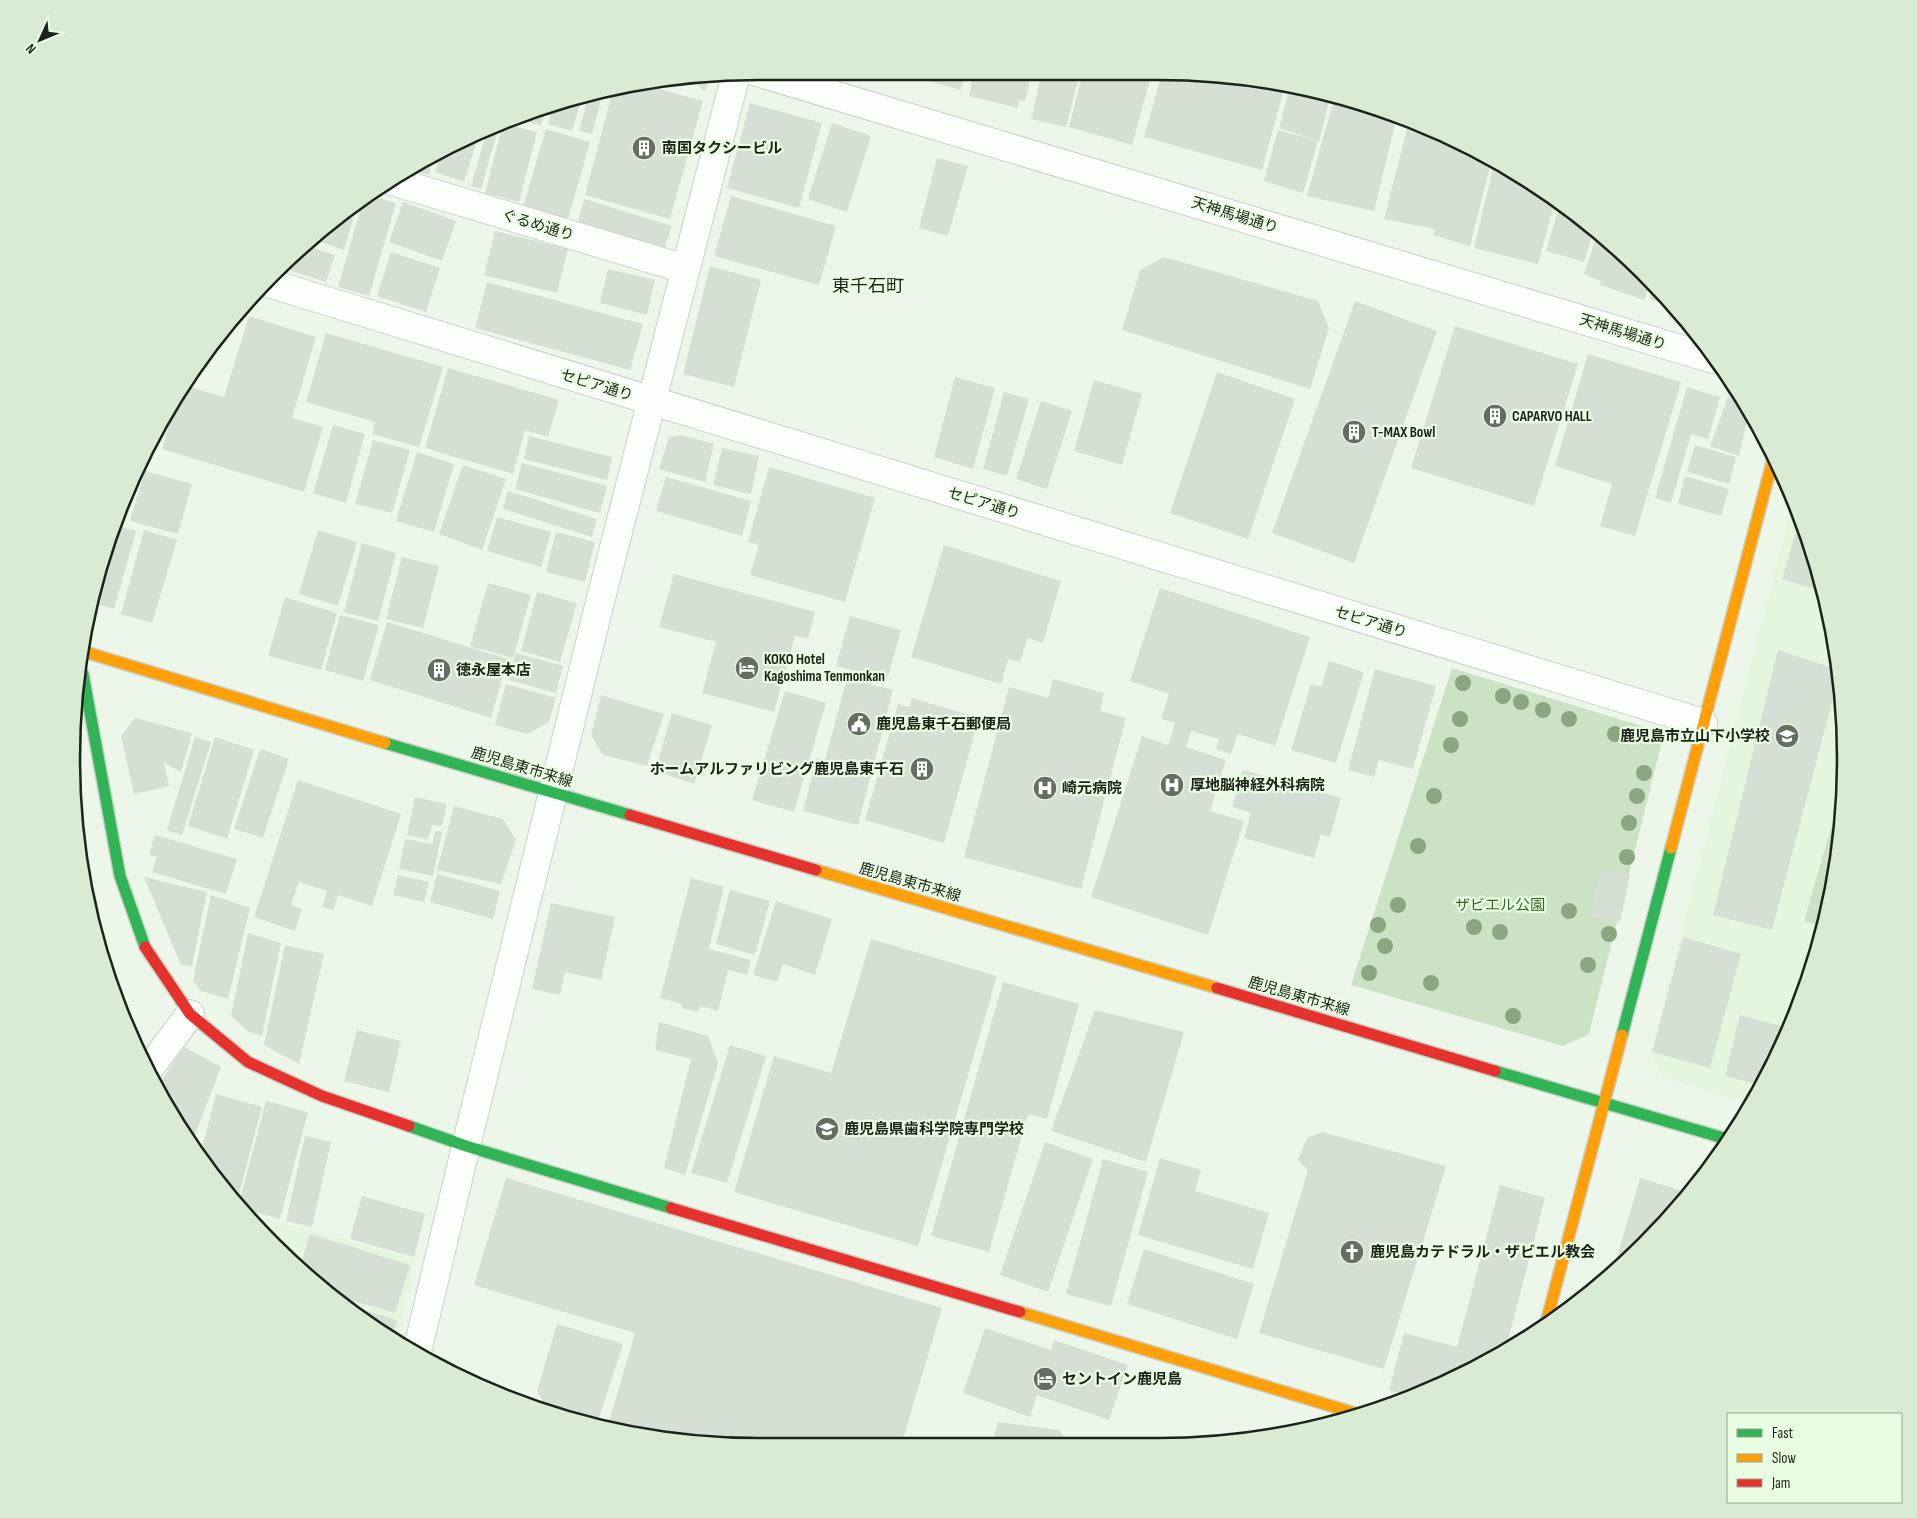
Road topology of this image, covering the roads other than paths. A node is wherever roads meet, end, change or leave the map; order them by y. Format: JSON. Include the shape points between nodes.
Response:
{"nodes":[{"id":1,"x":784,"y":80,"type":"edge"},
{"id":2,"x":734,"y":81,"type":"edge"},
{"id":3,"x":399,"y":183,"type":"edge"},
{"id":4,"x":685,"y":269,"type":"junction"},
{"id":5,"x":274,"y":285,"type":"edge"},
{"id":6,"x":1705,"y":356,"type":"edge"},
{"id":7,"x":653,"y":402,"type":"junction"},
{"id":8,"x":1771,"y":469,"type":"edge"},
{"id":9,"x":89,"y":653,"type":"edge"},
{"id":10,"x":84,"y":686,"type":"edge"},
{"id":11,"x":1703,"y":723,"type":"junction"},
{"id":12,"x":554,"y":792,"type":"junction"},
{"id":13,"x":190,"y":1014,"type":"junction"},
{"id":14,"x":153,"y":1064,"type":"edge"},
{"id":15,"x":1604,"y":1102,"type":"junction"},
{"id":16,"x":1722,"y":1137,"type":"edge"},
{"id":17,"x":466,"y":1146,"type":"junction"},
{"id":18,"x":1548,"y":1314,"type":"edge"},
{"id":19,"x":418,"y":1347,"type":"edge"},
{"id":20,"x":1347,"y":1411,"type":"edge"}],
"edges":[{"from":1,"to":6,"type":"street","name":"天神馬場通り"},
{"from":2,"to":4,"type":"street"},
{"from":3,"to":4,"type":"street","name":"ぐるめ通り"},
{"from":4,"to":7,"type":"street"},
{"from":5,"to":7,"type":"street","name":"セピア通り"},
{"from":7,"to":11,"type":"street","name":"セピア通り"},
{"from":7,"to":12,"type":"street"},
{"from":8,"to":11,"type":"street"},
{"from":9,"to":12,"type":"street","name":"鹿児島東市来線"},
{"from":10,"to":13,"type":"street","via":[[120,876],[145,947]]},
{"from":11,"to":15,"type":"street"},
{"from":12,"to":15,"type":"street","name":"鹿児島東市来線"},
{"from":12,"to":17,"type":"street"},
{"from":13,"to":14,"type":"street"},
{"from":13,"to":17,"type":"street","via":[[248,1062],[322,1096]]},
{"from":15,"to":16,"type":"street","name":"鹿児島東市来線"},
{"from":15,"to":18,"type":"street"},
{"from":17,"to":19,"type":"street"},
{"from":17,"to":20,"type":"street"}]}
